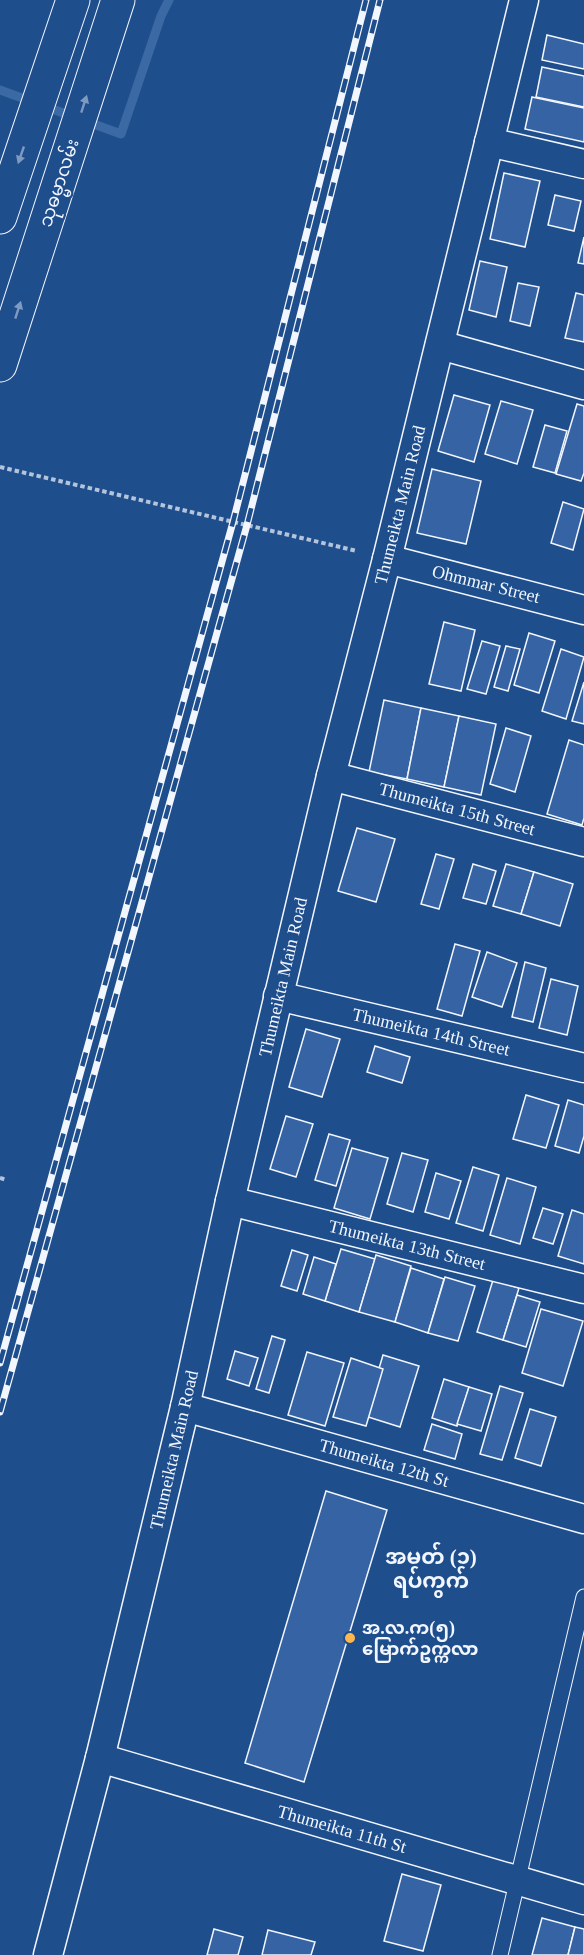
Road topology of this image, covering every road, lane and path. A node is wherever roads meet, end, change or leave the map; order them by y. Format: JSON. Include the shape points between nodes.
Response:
{"nodes":[{"id":1,"x":73,"y":0,"type":"edge"},
{"id":2,"x":118,"y":0,"type":"edge"},
{"id":3,"x":524,"y":0,"type":"edge"},
{"id":4,"x":489,"y":142,"type":"junction"},
{"id":5,"x":584,"y":164,"type":"edge"},
{"id":6,"x":0,"y":217,"type":"edge"},
{"id":7,"x":440,"y":345,"type":"junction"},
{"id":8,"x":0,"y":365,"type":"edge"},
{"id":9,"x":584,"y":385,"type":"edge"},
{"id":10,"x":0,"y":467,"type":"edge"},
{"id":11,"x":387,"y":559,"type":"junction"},
{"id":12,"x":584,"y":610,"type":"edge"},
{"id":13,"x":331,"y":776,"type":"junction"},
{"id":14,"x":584,"y":843,"type":"edge"},
{"id":15,"x":278,"y":996,"type":"junction"},
{"id":16,"x":584,"y":1068,"type":"edge"},
{"id":17,"x":0,"y":1178,"type":"edge"},
{"id":18,"x":7,"y":1180,"type":"dead end"},
{"id":19,"x":230,"y":1201,"type":"junction"},
{"id":20,"x":584,"y":1289,"type":"edge"},
{"id":21,"x":185,"y":1407,"type":"junction"},
{"id":22,"x":584,"y":1519,"type":"edge"},
{"id":23,"x":584,"y":1597,"type":"edge"},
{"id":24,"x":100,"y":1758,"type":"junction"},
{"id":25,"x":518,"y":1880,"type":"junction"},
{"id":26,"x":584,"y":1900,"type":"edge"},
{"id":27,"x":48,"y":1955,"type":"edge"},
{"id":28,"x":500,"y":1955,"type":"edge"}],
"edges":[{"from":1,"to":6,"type":"main road","one_way":true},
{"from":8,"to":2,"type":"main road","name":"သုဓမ္မာလမ်း","one_way":true},
{"from":3,"to":4,"type":"street","name":"Thumeikta Main Road"},
{"from":4,"to":5,"type":"street"},
{"from":4,"to":7,"type":"street","name":"Thumeikta Main Road"},
{"from":7,"to":9,"type":"street"},
{"from":7,"to":11,"type":"street","name":"Thumeikta Main Road"},
{"from":10,"to":11,"type":"path"},
{"from":11,"to":12,"type":"street","name":"Ohmmar Street"},
{"from":11,"to":13,"type":"street","name":"Thumeikta Main Road"},
{"from":13,"to":14,"type":"street","name":"Thumeikta 15th Street"},
{"from":13,"to":15,"type":"street","name":"Thumeikta Main Road"},
{"from":15,"to":16,"type":"street","name":"Thumeikta 14th Street"},
{"from":15,"to":19,"type":"street","name":"Thumeikta Main Road"},
{"from":17,"to":18,"type":"path"},
{"from":19,"to":20,"type":"street","name":"Thumeikta 13th Street"},
{"from":19,"to":21,"type":"street","name":"Thumeikta Main Road"},
{"from":21,"to":22,"type":"street","name":"Thumeikta 12th St"},
{"from":21,"to":24,"type":"street","name":"Thumeikta Main Road"},
{"from":23,"to":25,"type":"lane"},
{"from":24,"to":25,"type":"street","name":"Thumeikta 11th St"},
{"from":24,"to":27,"type":"street","name":"Thumeikta Main Road"},
{"from":25,"to":26,"type":"street","name":"Thumeikta 11th St"},
{"from":25,"to":28,"type":"lane"}]}
